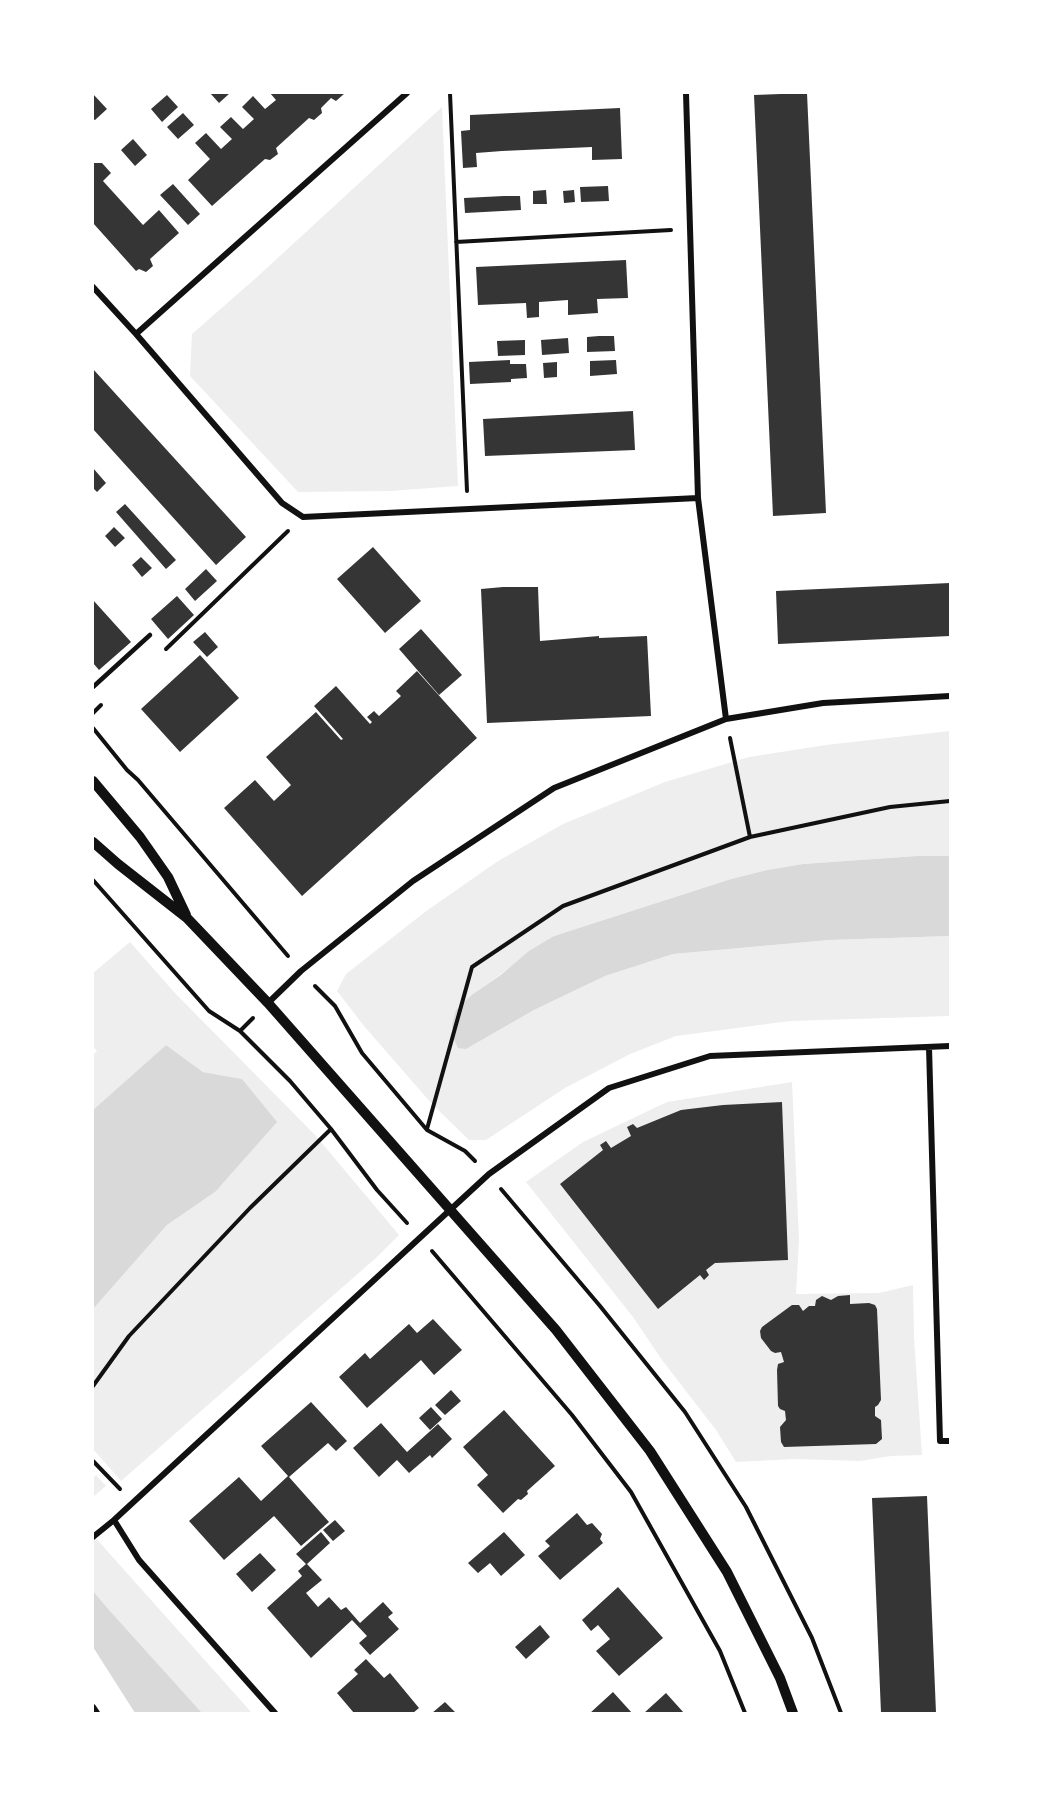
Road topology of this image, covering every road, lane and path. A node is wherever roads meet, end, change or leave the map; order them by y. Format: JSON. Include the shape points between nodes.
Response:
{"nodes":[{"id":1,"x":407,"y":93,"type":"edge"},
{"id":2,"x":450,"y":93,"type":"edge"},
{"id":3,"x":686,"y":93,"type":"edge"},
{"id":4,"x":690,"y":229,"type":"junction"},
{"id":5,"x":456,"y":243,"type":"junction"},
{"id":6,"x":93,"y":287,"type":"edge"},
{"id":7,"x":136,"y":334,"type":"junction"},
{"id":8,"x":698,"y":498,"type":"junction"},
{"id":9,"x":468,"y":509,"type":"junction"},
{"id":10,"x":303,"y":517,"type":"junction"},
{"id":11,"x":150,"y":635,"type":"dead end"},
{"id":12,"x":162,"y":653,"type":"dead end"},
{"id":13,"x":93,"y":687,"type":"edge"},
{"id":14,"x":950,"y":696,"type":"edge"},
{"id":15,"x":102,"y":705,"type":"dead end"},
{"id":16,"x":93,"y":713,"type":"edge"},
{"id":17,"x":726,"y":719,"type":"junction"},
{"id":18,"x":93,"y":728,"type":"edge"},
{"id":19,"x":93,"y":781,"type":"edge"},
{"id":20,"x":950,"y":801,"type":"edge"},
{"id":21,"x":750,"y":837,"type":"junction"},
{"id":22,"x":93,"y":842,"type":"edge"},
{"id":23,"x":93,"y":880,"type":"edge"},
{"id":24,"x":187,"y":918,"type":"junction"},
{"id":25,"x":301,"y":971,"type":"junction"},
{"id":26,"x":268,"y":1003,"type":"junction"},
{"id":27,"x":950,"y":1046,"type":"edge"},
{"id":28,"x":928,"y":1047,"type":"junction"},
{"id":29,"x":331,"y":1129,"type":"junction"},
{"id":30,"x":427,"y":1130,"type":"junction"},
{"id":31,"x":489,"y":1174,"type":"junction"},
{"id":32,"x":450,"y":1209,"type":"junction"},
{"id":33,"x":421,"y":1238,"type":"junction"},
{"id":34,"x":93,"y":1386,"type":"edge"},
{"id":35,"x":950,"y":1441,"type":"edge"},
{"id":36,"x":93,"y":1461,"type":"edge"},
{"id":37,"x":133,"y":1503,"type":"junction"},
{"id":38,"x":114,"y":1520,"type":"junction"},
{"id":39,"x":93,"y":1537,"type":"edge"},
{"id":40,"x":93,"y":1707,"type":"edge"},
{"id":41,"x":97,"y":1713,"type":"edge"},
{"id":42,"x":275,"y":1713,"type":"edge"},
{"id":43,"x":745,"y":1713,"type":"edge"},
{"id":44,"x":793,"y":1713,"type":"edge"},
{"id":45,"x":841,"y":1713,"type":"edge"}],
"edges":[{"from":1,"to":7,"type":"street"},
{"from":2,"to":5,"type":"path"},
{"from":3,"to":4,"type":"street"},
{"from":4,"to":5,"type":"path"},
{"from":4,"to":8,"type":"street"},
{"from":5,"to":9,"type":"path"},
{"from":6,"to":7,"type":"street"},
{"from":7,"to":10,"type":"street","via":[[282,503]]},
{"from":8,"to":9,"type":"street"},
{"from":8,"to":17,"type":"street"},
{"from":9,"to":10,"type":"street"},
{"from":10,"to":12,"type":"path"},
{"from":11,"to":13,"type":"lane"},
{"from":14,"to":17,"type":"street","via":[[823,704]]},
{"from":15,"to":16,"type":"path"},
{"from":17,"to":21,"type":"path"},
{"from":17,"to":25,"type":"street","via":[[554,788],[413,881]]},
{"from":18,"to":25,"type":"path"},
{"from":19,"to":24,"type":"street","via":[[168,877]]},
{"from":20,"to":21,"type":"path","via":[[890,807]]},
{"from":21,"to":30,"type":"path","via":[[562,906],[472,967]]},
{"from":22,"to":24,"type":"street"},
{"from":23,"to":29,"type":"path","via":[[209,1011],[240,1031],[291,1080]]},
{"from":24,"to":26,"type":"street"},
{"from":25,"to":26,"type":"street"},
{"from":25,"to":30,"type":"path","via":[[335,1006],[362,1053]]},
{"from":26,"to":32,"type":"street"},
{"from":27,"to":28,"type":"street"},
{"from":28,"to":31,"type":"street","via":[[711,1056],[609,1088]]},
{"from":28,"to":35,"type":"street","via":[[940,1441]]},
{"from":29,"to":33,"type":"path","via":[[377,1190]]},
{"from":29,"to":34,"type":"path","via":[[129,1336]]},
{"from":30,"to":31,"type":"path","via":[[465,1151]]},
{"from":31,"to":32,"type":"street"},
{"from":31,"to":45,"type":"path","via":[[691,1422],[746,1507],[812,1638]]},
{"from":32,"to":33,"type":"street"},
{"from":32,"to":44,"type":"street","via":[[556,1330],[650,1451],[727,1572],[780,1678]]},
{"from":33,"to":37,"type":"street"},
{"from":33,"to":43,"type":"path","via":[[572,1414],[630,1492],[720,1651]]},
{"from":36,"to":37,"type":"path"},
{"from":37,"to":38,"type":"street"},
{"from":38,"to":39,"type":"street"},
{"from":38,"to":42,"type":"street","via":[[139,1560]]},
{"from":40,"to":41,"type":"street"}]}
